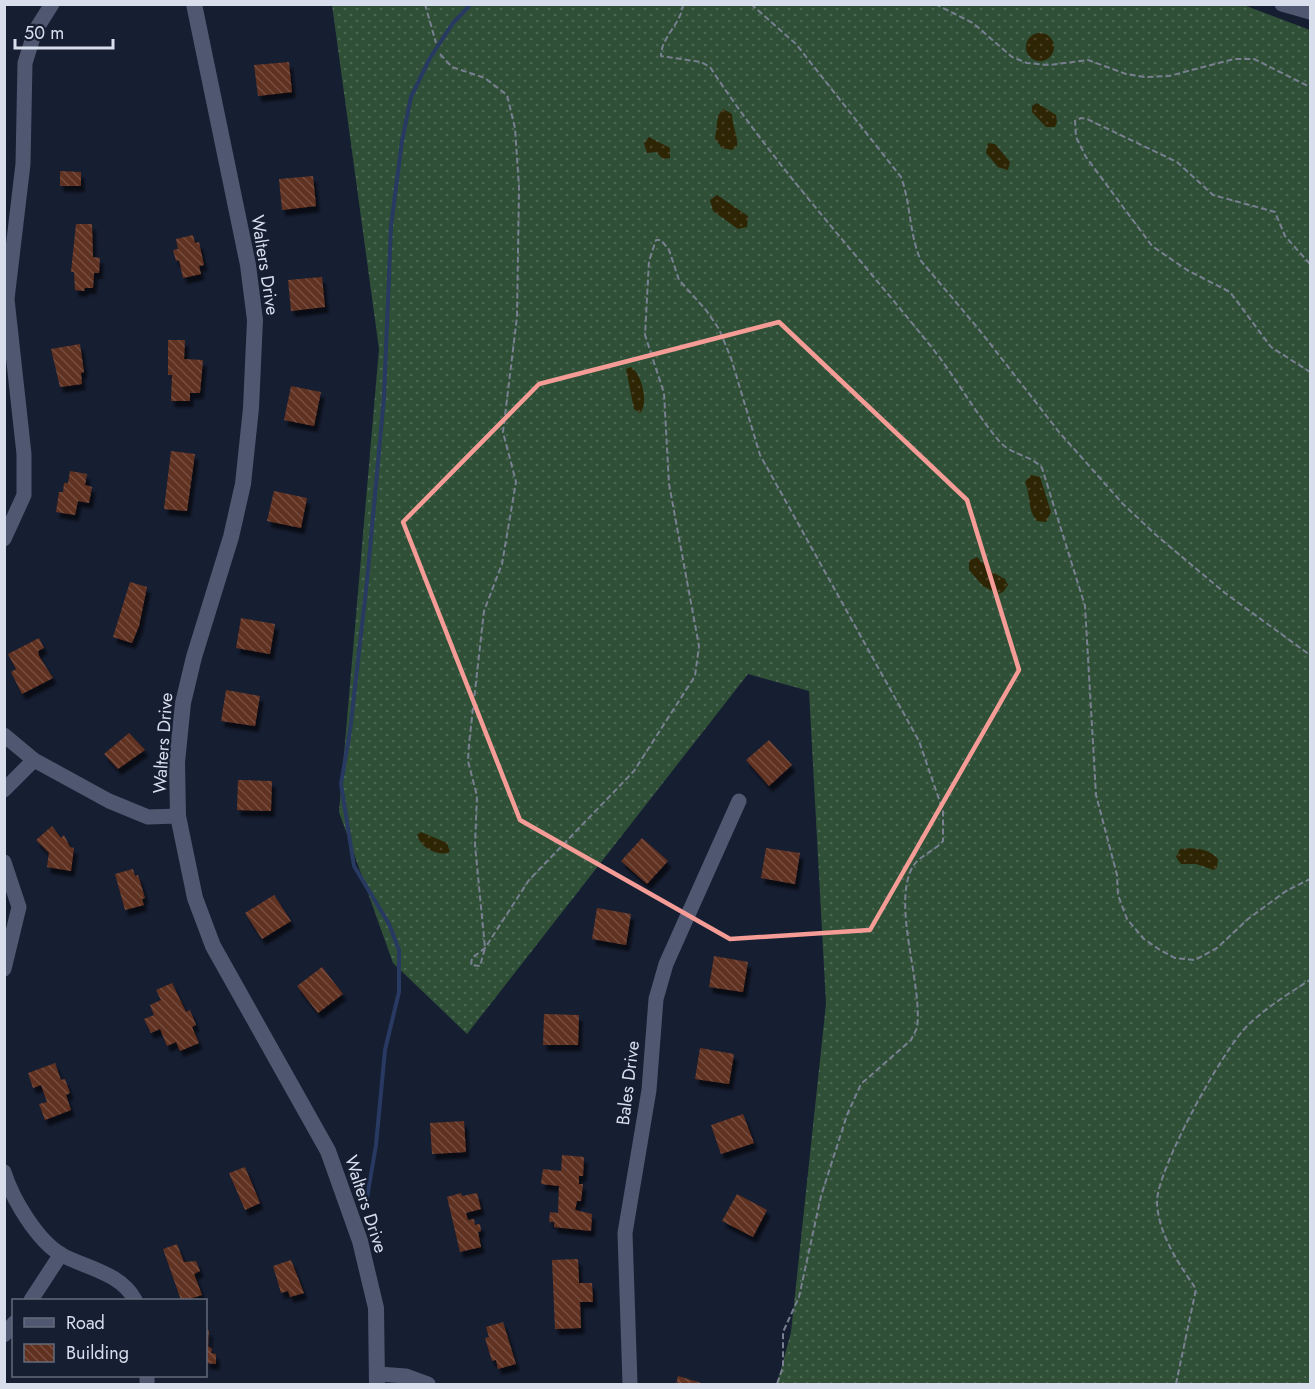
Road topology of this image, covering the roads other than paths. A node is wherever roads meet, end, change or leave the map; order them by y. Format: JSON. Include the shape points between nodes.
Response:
{"nodes":[{"id":1,"x":52,"y":4,"type":"edge"},
{"id":2,"x":194,"y":4,"type":"edge"},
{"id":3,"x":1282,"y":4,"type":"edge"},
{"id":4,"x":1311,"y":12,"type":"edge"},
{"id":5,"x":4,"y":538,"type":"edge"},
{"id":6,"x":4,"y":735,"type":"edge"},
{"id":7,"x":34,"y":760,"type":"junction"},
{"id":8,"x":4,"y":790,"type":"edge"},
{"id":9,"x":739,"y":801,"type":"dead end"},
{"id":10,"x":178,"y":816,"type":"junction"},
{"id":11,"x":4,"y":862,"type":"edge"},
{"id":12,"x":4,"y":969,"type":"edge"},
{"id":13,"x":4,"y":1172,"type":"edge"},
{"id":14,"x":61,"y":1254,"type":"junction"},
{"id":15,"x":32,"y":1299,"type":"edge"},
{"id":16,"x":134,"y":1299,"type":"edge"},
{"id":17,"x":378,"y":1379,"type":"edge"},
{"id":18,"x":428,"y":1384,"type":"edge"},
{"id":19,"x":630,"y":1384,"type":"edge"}],
"edges":[{"from":1,"to":5,"type":"street","via":[[35,31],[25,63],[23,164],[7,299],[24,454],[24,495]]},
{"from":2,"to":10,"type":"street","name":"Walters Drive","via":[[248,265],[255,320],[243,484],[183,703],[177,762]]},
{"from":3,"to":4,"type":"street"},
{"from":6,"to":7,"type":"street"},
{"from":7,"to":8,"type":"street"},
{"from":7,"to":10,"type":"street","via":[[109,801],[148,817]]},
{"from":9,"to":19,"type":"street","name":"Bales Drive","via":[[666,964],[656,999],[649,1090],[625,1233]]},
{"from":10,"to":17,"type":"street","name":"Walters Drive","via":[[195,898],[213,946],[301,1100],[332,1163],[360,1241],[376,1308]]},
{"from":11,"to":12,"type":"street","via":[[20,907]]},
{"from":13,"to":14,"type":"street","via":[[11,1194],[31,1224]]},
{"from":14,"to":15,"type":"street"},
{"from":14,"to":16,"type":"street","via":[[109,1276],[130,1290]]},
{"from":17,"to":18,"type":"street","via":[[406,1376]]}]}
